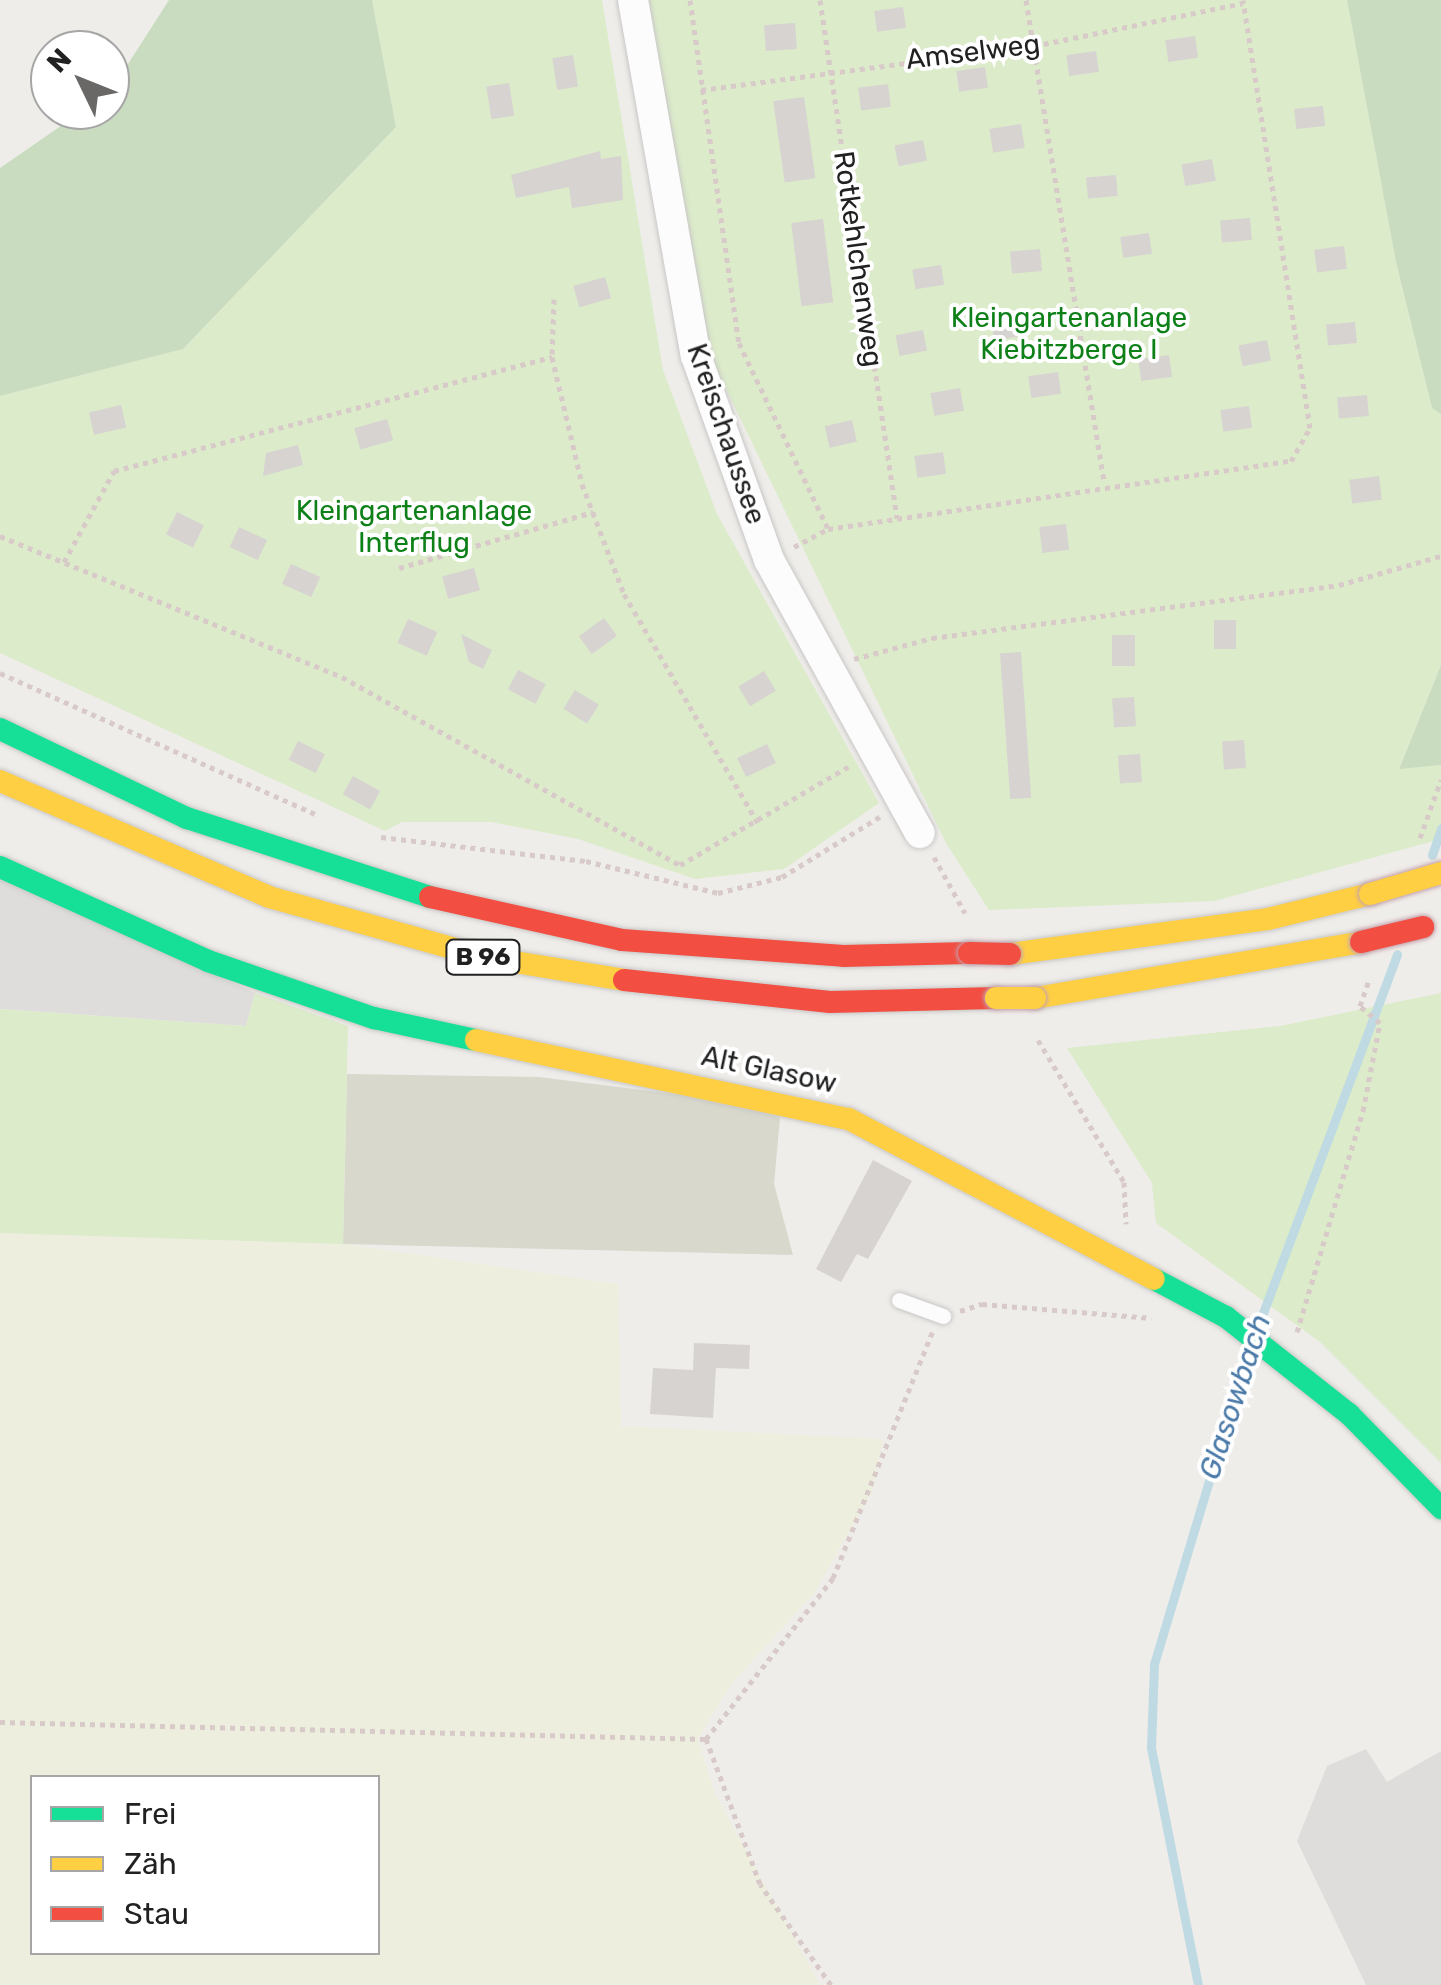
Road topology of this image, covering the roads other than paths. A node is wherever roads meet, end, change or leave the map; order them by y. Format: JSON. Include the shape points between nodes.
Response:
{"nodes":[{"id":1,"x":633,"y":0,"type":"edge"},
{"id":2,"x":0,"y":729,"type":"edge"},
{"id":3,"x":0,"y":781,"type":"edge"},
{"id":4,"x":920,"y":833,"type":"dead end"},
{"id":5,"x":0,"y":866,"type":"edge"},
{"id":6,"x":1441,"y":874,"type":"edge"},
{"id":7,"x":1432,"y":924,"type":"edge"},
{"id":8,"x":899,"y":1300,"type":"dead end"},
{"id":9,"x":943,"y":1316,"type":"road end"},
{"id":10,"x":1441,"y":1508,"type":"edge"}],
"edges":[{"from":1,"to":4,"type":"street","name":"Kreischaussee","via":[[696,356],[769,560]]},
{"from":2,"to":6,"type":"main road","number":"B 96","bridge":true,"via":[[187,818],[440,900],[622,940],[843,956],[1010,954],[1268,919]]},
{"from":3,"to":7,"type":"main road","number":"B 96","bridge":true,"via":[[270,898],[484,957],[755,996],[1035,998]]},
{"from":5,"to":10,"type":"main road","name":"Alt Glasow","via":[[208,961],[374,1018],[615,1073],[816,1105],[1226,1318],[1282,1358]]},
{"from":8,"to":9,"type":"lane"}]}
